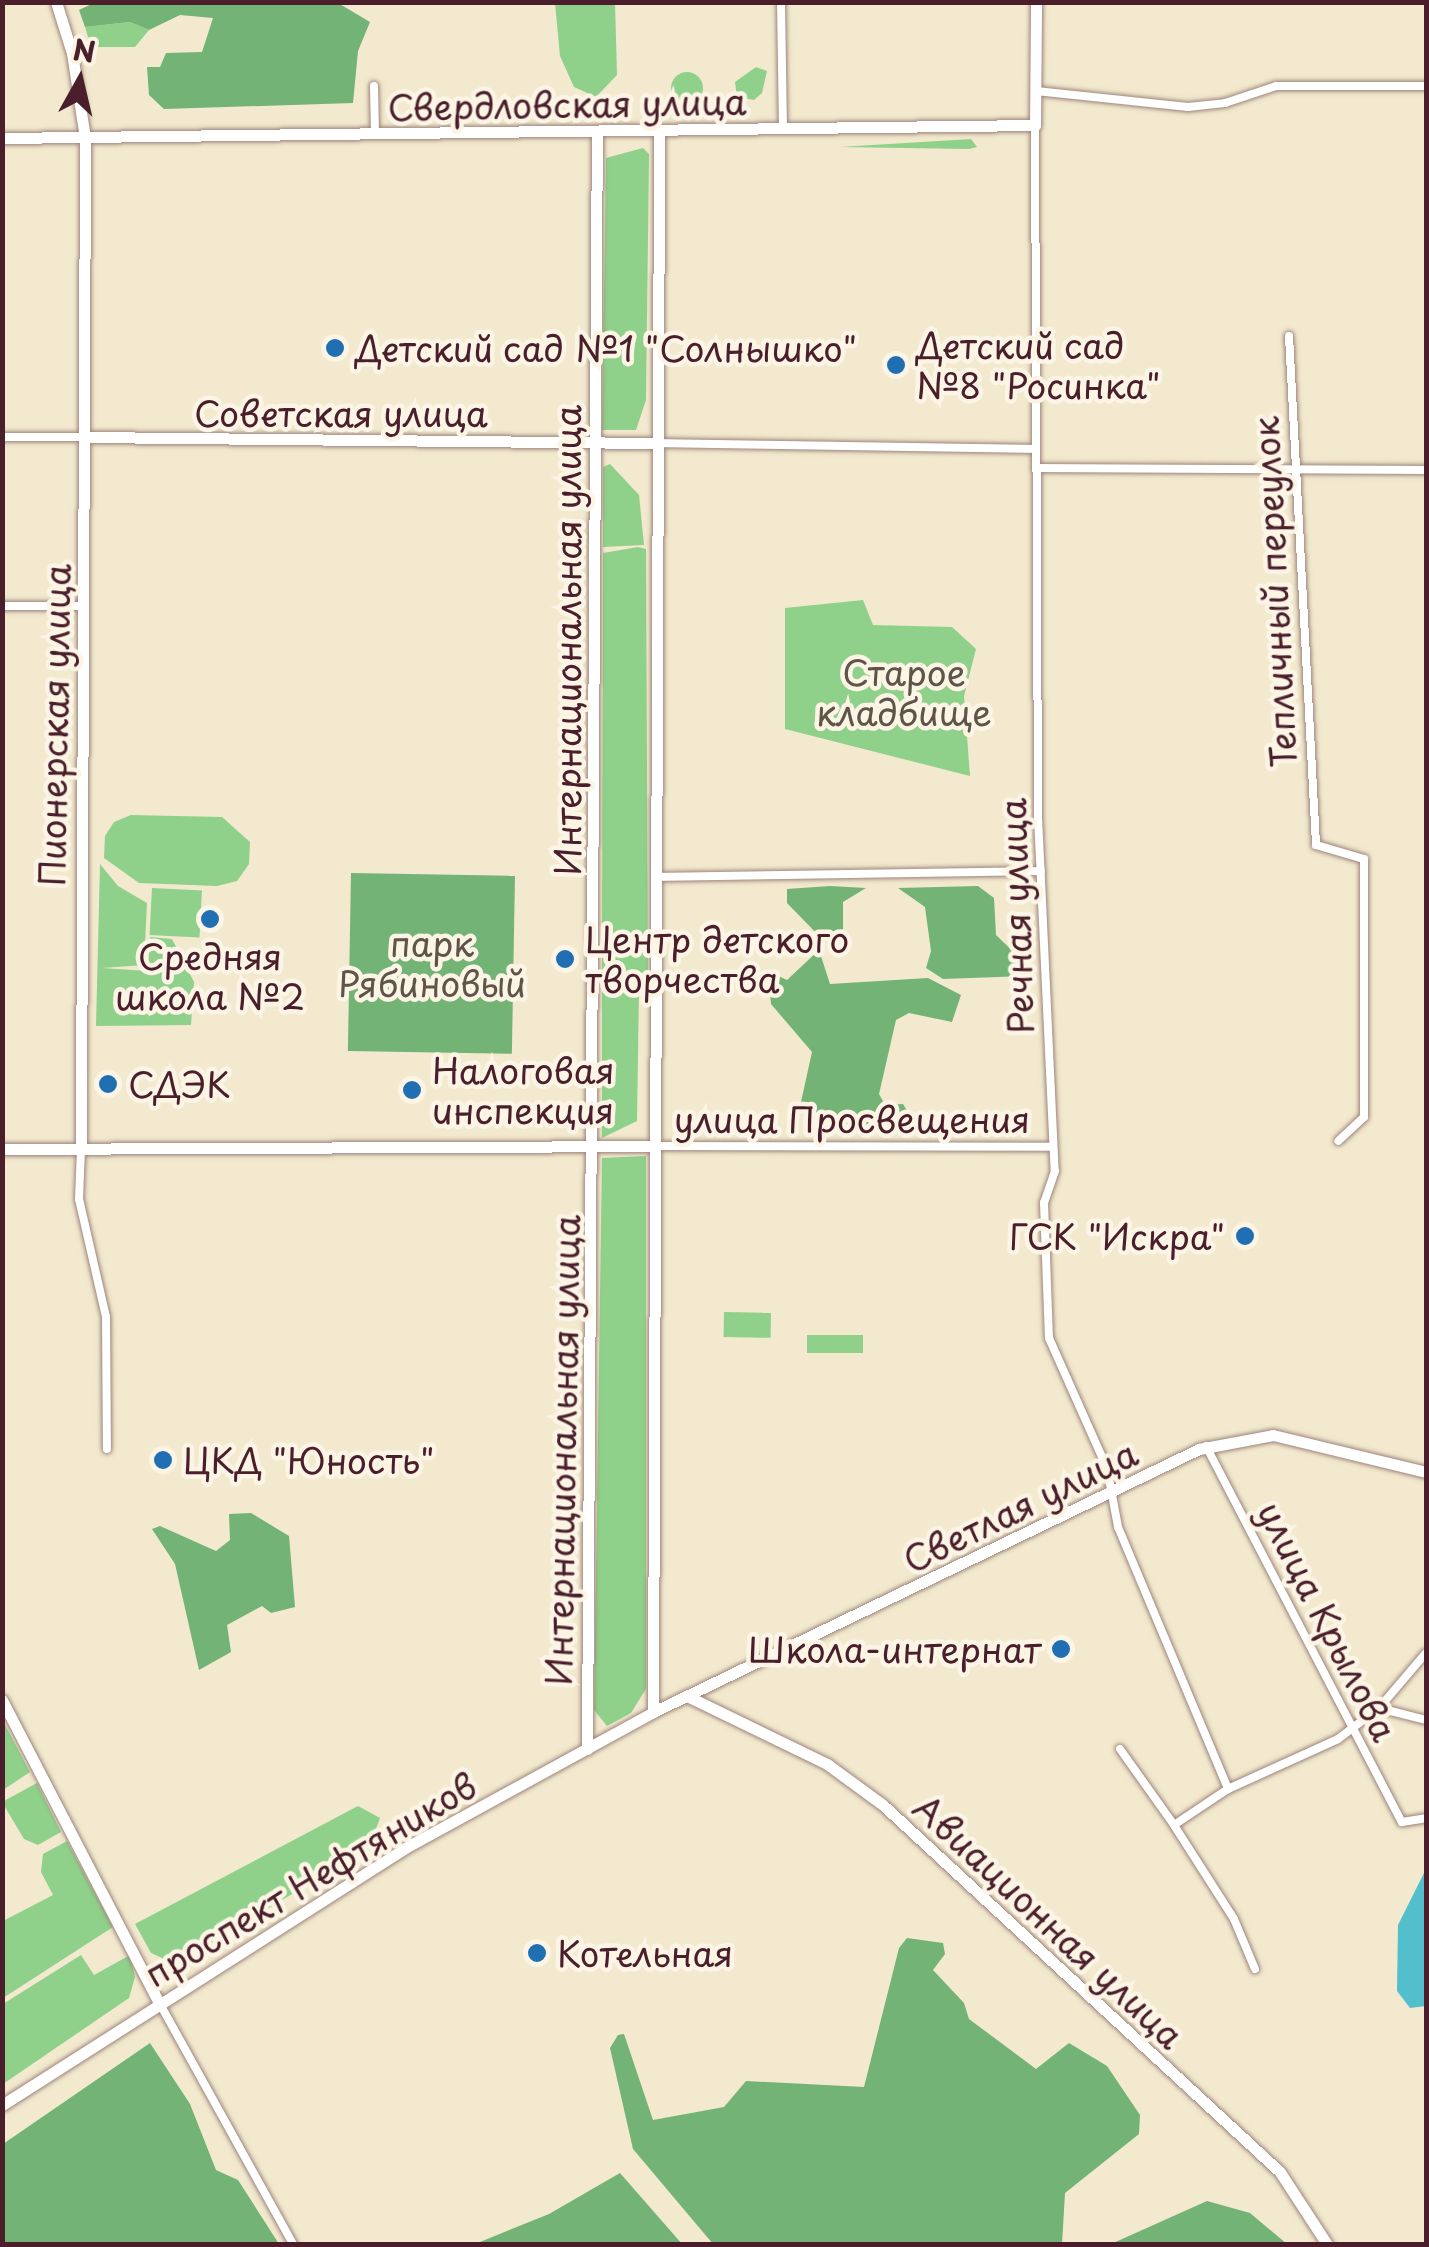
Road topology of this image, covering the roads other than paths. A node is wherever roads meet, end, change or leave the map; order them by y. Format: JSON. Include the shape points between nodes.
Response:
{"nodes":[{"id":1,"x":56,"y":2,"type":"edge"},
{"id":2,"x":781,"y":2,"type":"edge"},
{"id":3,"x":1036,"y":2,"type":"edge"},
{"id":4,"x":374,"y":86,"type":"dead end"},
{"id":5,"x":1426,"y":86,"type":"edge"},
{"id":6,"x":1036,"y":92,"type":"junction"},
{"id":7,"x":1035,"y":125,"type":"junction"},
{"id":8,"x":783,"y":130,"type":"junction"},
{"id":9,"x":597,"y":132,"type":"junction"},
{"id":10,"x":659,"y":132,"type":"junction"},
{"id":11,"x":375,"y":134,"type":"junction"},
{"id":12,"x":92,"y":137,"type":"junction"},
{"id":13,"x":2,"y":138,"type":"edge"},
{"id":14,"x":1289,"y":336,"type":"dead end"},
{"id":15,"x":2,"y":437,"type":"edge"},
{"id":16,"x":86,"y":437,"type":"junction"},
{"id":17,"x":595,"y":442,"type":"junction"},
{"id":18,"x":654,"y":443,"type":"junction"},
{"id":19,"x":1036,"y":448,"type":"junction"},
{"id":20,"x":1036,"y":468,"type":"junction"},
{"id":21,"x":1426,"y":470,"type":"edge"},
{"id":22,"x":1298,"y":472,"type":"junction"},
{"id":23,"x":2,"y":606,"type":"edge"},
{"id":24,"x":82,"y":606,"type":"junction"},
{"id":25,"x":1042,"y":871,"type":"junction"},
{"id":26,"x":652,"y":877,"type":"junction"},
{"id":27,"x":1338,"y":1141,"type":"dead end"},
{"id":28,"x":651,"y":1146,"type":"junction"},
{"id":29,"x":592,"y":1147,"type":"junction"},
{"id":30,"x":1053,"y":1147,"type":"junction"},
{"id":31,"x":2,"y":1149,"type":"edge"},
{"id":32,"x":81,"y":1149,"type":"junction"},
{"id":33,"x":1206,"y":1446,"type":"junction"},
{"id":34,"x":107,"y":1449,"type":"dead end"},
{"id":35,"x":1426,"y":1472,"type":"edge"},
{"id":36,"x":1111,"y":1495,"type":"junction"},
{"id":37,"x":1426,"y":1653,"type":"edge"},
{"id":38,"x":686,"y":1696,"type":"junction"},
{"id":39,"x":2,"y":1700,"type":"edge"},
{"id":40,"x":1379,"y":1708,"type":"junction"},
{"id":41,"x":654,"y":1712,"type":"junction"},
{"id":42,"x":1426,"y":1720,"type":"edge"},
{"id":43,"x":1352,"y":1729,"type":"junction"},
{"id":44,"x":587,"y":1749,"type":"junction"},
{"id":45,"x":1120,"y":1749,"type":"dead end"},
{"id":46,"x":1228,"y":1789,"type":"junction"},
{"id":47,"x":1426,"y":1818,"type":"edge"},
{"id":48,"x":1174,"y":1825,"type":"junction"},
{"id":49,"x":1255,"y":1969,"type":"dead end"},
{"id":50,"x":158,"y":2001,"type":"junction"},
{"id":51,"x":2,"y":2104,"type":"edge"},
{"id":52,"x":294,"y":2244,"type":"edge"},
{"id":53,"x":1327,"y":2244,"type":"edge"}],
"edges":[{"from":1,"to":12,"type":"street","name":"Пионерская улица"},
{"from":2,"to":8,"type":"street"},
{"from":3,"to":6,"type":"street","name":"Речная улица"},
{"from":4,"to":11,"type":"street"},
{"from":5,"to":6,"type":"street","via":[[1276,86],[1226,104],[1188,107]]},
{"from":6,"to":7,"type":"street","name":"Речная улица"},
{"from":7,"to":8,"type":"street","name":"Свердловская улица"},
{"from":7,"to":19,"type":"street","name":"Речная улица"},
{"from":8,"to":10,"type":"street","name":"Свердловская улица"},
{"from":9,"to":10,"type":"street","name":"Свердловская улица"},
{"from":9,"to":11,"type":"street","name":"Свердловская улица"},
{"from":9,"to":17,"type":"street","name":"Интернациональная улица"},
{"from":10,"to":18,"type":"street"},
{"from":11,"to":12,"type":"street","name":"Свердловская улица"},
{"from":12,"to":13,"type":"street","name":"Свердловская улица"},
{"from":12,"to":16,"type":"street","name":"Пионерская улица"},
{"from":14,"to":22,"type":"street","name":"Тепличный переулок","via":[[1291,447]]},
{"from":15,"to":16,"type":"street"},
{"from":16,"to":17,"type":"street","name":"Советская улица"},
{"from":16,"to":24,"type":"street","name":"Пионерская улица"},
{"from":17,"to":18,"type":"street","name":"Советская улица"},
{"from":17,"to":29,"type":"street","name":"Интернациональная улица"},
{"from":18,"to":19,"type":"street"},
{"from":18,"to":26,"type":"street"},
{"from":19,"to":20,"type":"street","name":"Речная улица"},
{"from":20,"to":22,"type":"street"},
{"from":20,"to":25,"type":"street","name":"Речная улица"},
{"from":21,"to":22,"type":"street"},
{"from":22,"to":27,"type":"street","name":"Тепличный переулок","via":[[1316,845],[1364,859],[1364,1116]]},
{"from":23,"to":24,"type":"street"},
{"from":24,"to":32,"type":"street","name":"Пионерская улица"},
{"from":25,"to":26,"type":"street"},
{"from":25,"to":30,"type":"street","name":"Речная улица"},
{"from":26,"to":28,"type":"street"},
{"from":28,"to":29,"type":"street"},
{"from":28,"to":30,"type":"street","name":"улица Просвещения"},
{"from":28,"to":41,"type":"street"},
{"from":29,"to":32,"type":"street"},
{"from":29,"to":44,"type":"street","name":"Интернациональная улица"},
{"from":30,"to":36,"type":"street","name":"Речная улица","via":[[1055,1170],[1044,1203],[1048,1338],[1107,1468]]},
{"from":31,"to":32,"type":"street"},
{"from":32,"to":34,"type":"street","name":"Пионерская улица","via":[[79,1198],[106,1317]]},
{"from":33,"to":35,"type":"street","name":"Светлая улица","via":[[1273,1435]]},
{"from":33,"to":36,"type":"street","name":"Светлая улица"},
{"from":33,"to":43,"type":"street","name":"улица Крылова"},
{"from":36,"to":38,"type":"street","name":"Светлая улица"},
{"from":36,"to":46,"type":"street","name":"Речная улица"},
{"from":37,"to":40,"type":"street"},
{"from":38,"to":41,"type":"street","name":"Светлая улица"},
{"from":38,"to":53,"type":"street","name":"Авиационная улица","via":[[827,1764],[883,1804],[1280,2172]]},
{"from":39,"to":50,"type":"street"},
{"from":40,"to":42,"type":"street"},
{"from":40,"to":43,"type":"street"},
{"from":41,"to":44,"type":"street","name":"проспект Нефтяников"},
{"from":43,"to":46,"type":"street"},
{"from":43,"to":47,"type":"street","name":"улица Крылова","via":[[1402,1822]]},
{"from":44,"to":50,"type":"street","name":"проспект Нефтяников","via":[[396,1853]]},
{"from":45,"to":48,"type":"street"},
{"from":46,"to":48,"type":"street"},
{"from":48,"to":49,"type":"street","via":[[1234,1919]]},
{"from":50,"to":51,"type":"street","name":"проспект Нефтяников"},
{"from":50,"to":52,"type":"street"}]}
